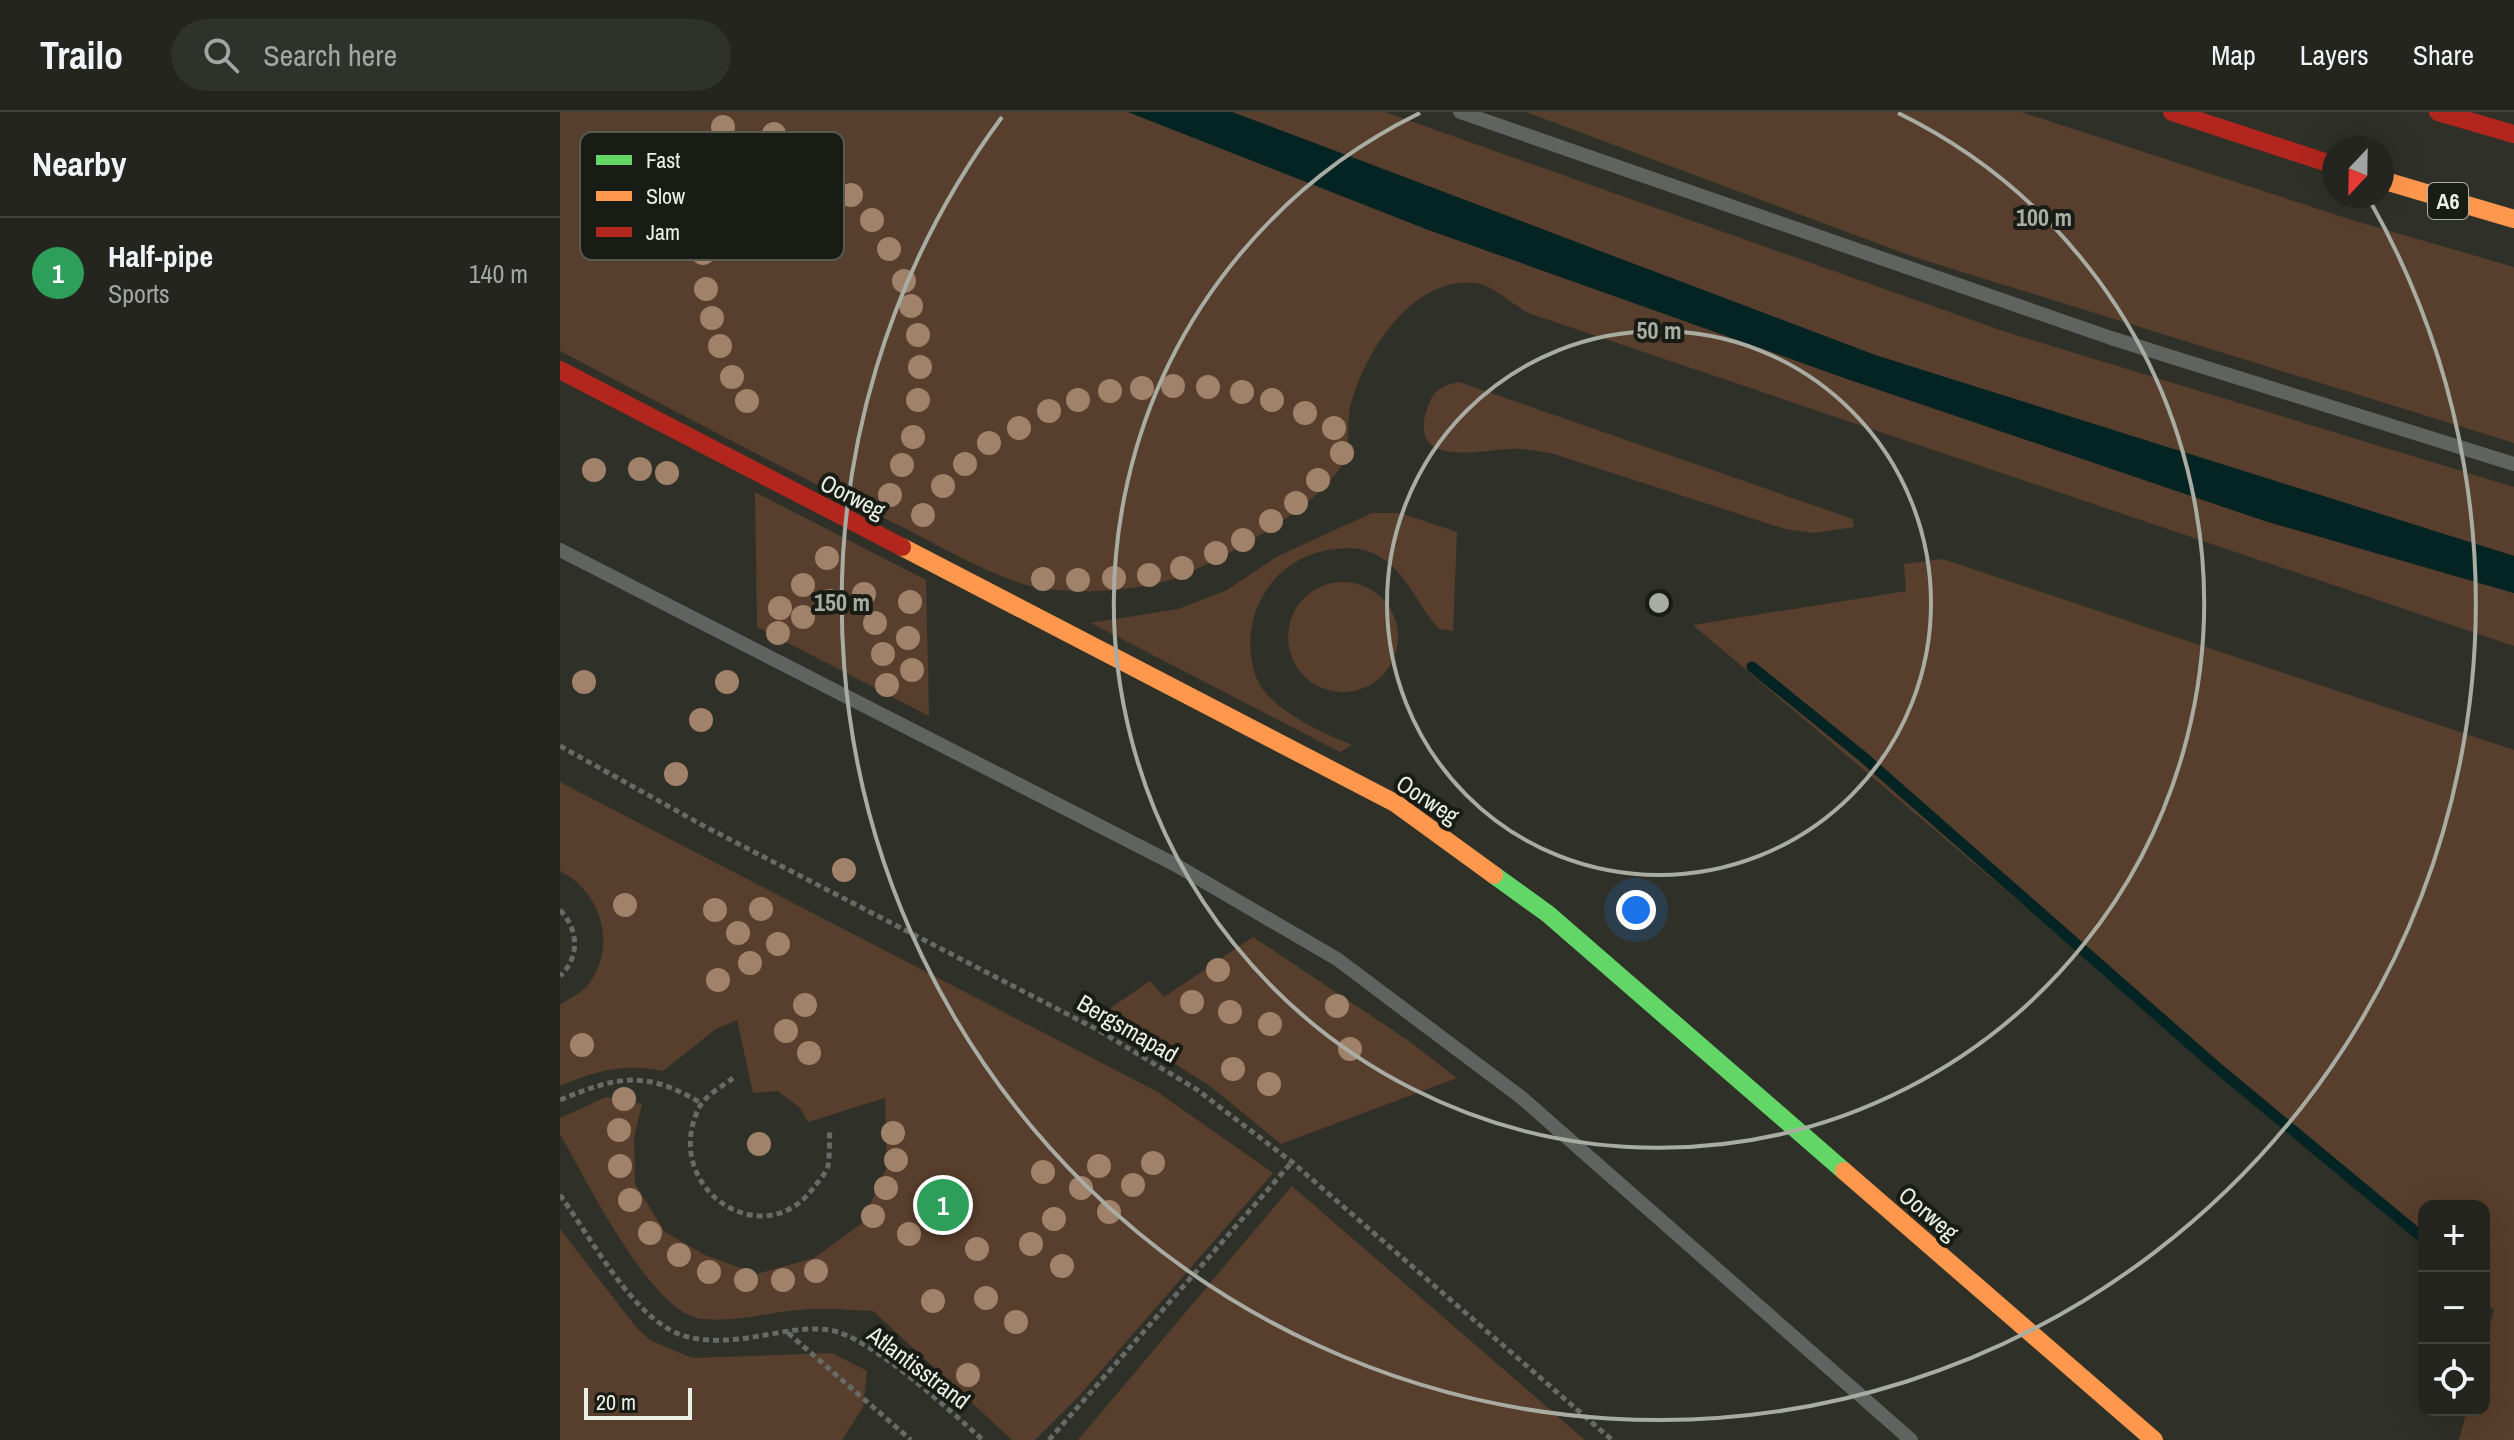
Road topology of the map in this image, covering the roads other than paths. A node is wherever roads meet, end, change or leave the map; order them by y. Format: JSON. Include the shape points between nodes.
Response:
{"nodes":[{"id":1,"x":1460,"y":112,"type":"edge"},
{"id":2,"x":2172,"y":112,"type":"edge"},
{"id":3,"x":2438,"y":112,"type":"edge"},
{"id":4,"x":2514,"y":134,"type":"edge"},
{"id":5,"x":2322,"y":161,"type":"edge"},
{"id":6,"x":2394,"y":184,"type":"edge"},
{"id":7,"x":2514,"y":219,"type":"edge"},
{"id":8,"x":560,"y":370,"type":"edge"},
{"id":9,"x":2514,"y":464,"type":"edge"},
{"id":10,"x":560,"y":550,"type":"edge"},
{"id":11,"x":1911,"y":1440,"type":"edge"},
{"id":12,"x":2154,"y":1440,"type":"edge"}],
"edges":[{"from":1,"to":9,"type":"lane","via":[[2097,334]]},
{"from":2,"to":5,"type":"main road"},
{"from":3,"to":4,"type":"main road"},
{"from":6,"to":7,"type":"main road","number":"A6"},
{"from":8,"to":12,"type":"main road","name":"Oorweg","via":[[1395,803],[1548,914]]},
{"from":10,"to":11,"type":"lane","via":[[1174,864],[1337,959],[1522,1098]]}]}
